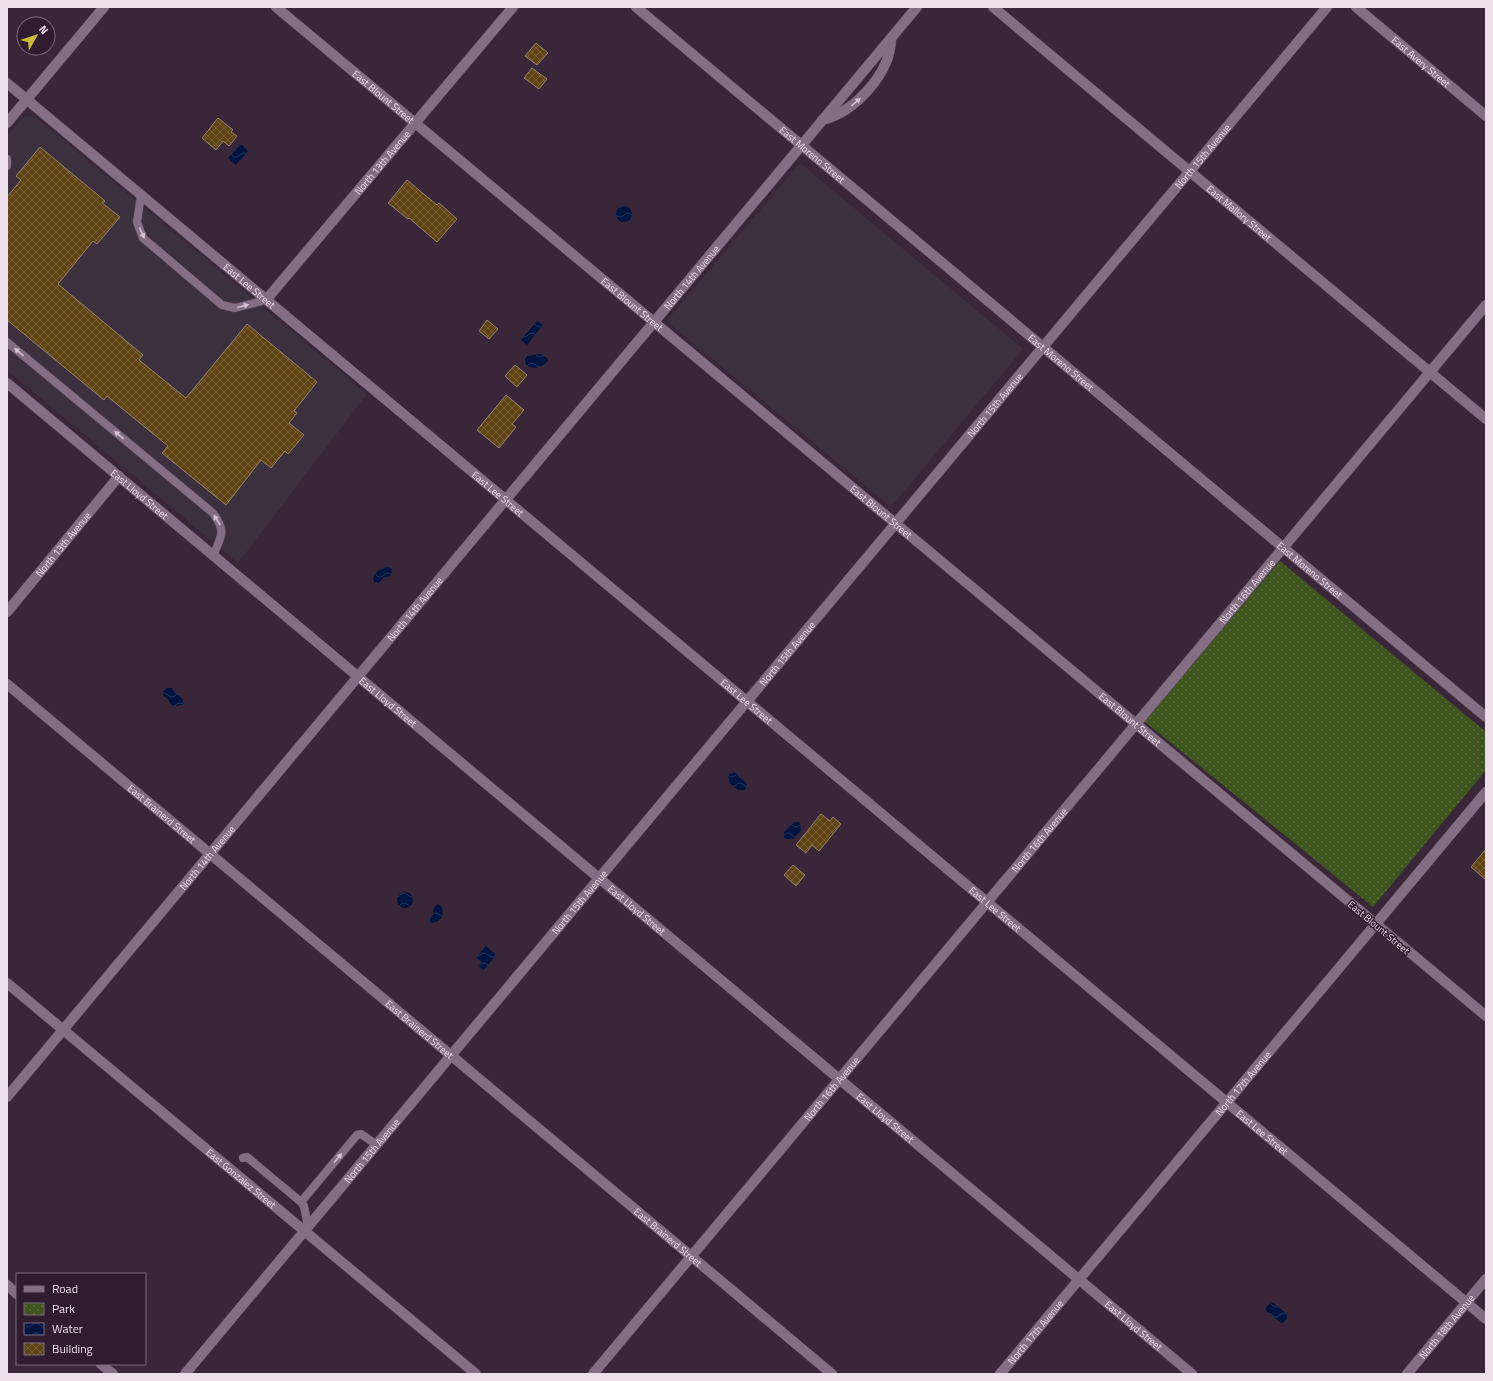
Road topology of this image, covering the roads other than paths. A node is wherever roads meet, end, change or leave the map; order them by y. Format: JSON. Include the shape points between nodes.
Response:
{"nodes":[{"id":1,"x":104,"y":7,"type":"edge"},
{"id":2,"x":276,"y":7,"type":"edge"},
{"id":3,"x":513,"y":7,"type":"edge"},
{"id":4,"x":636,"y":7,"type":"edge"},
{"id":5,"x":917,"y":7,"type":"edge"},
{"id":6,"x":993,"y":7,"type":"edge"},
{"id":7,"x":1327,"y":7,"type":"edge"},
{"id":8,"x":1356,"y":7,"type":"edge"},
{"id":9,"x":891,"y":38,"type":"junction"},
{"id":10,"x":7,"y":83,"type":"edge"},
{"id":11,"x":26,"y":99,"type":"junction"},
{"id":12,"x":1486,"y":116,"type":"edge"},
{"id":13,"x":822,"y":120,"type":"junction"},
{"id":14,"x":7,"y":123,"type":"edge"},
{"id":15,"x":416,"y":124,"type":"junction"},
{"id":16,"x":802,"y":145,"type":"junction"},
{"id":17,"x":7,"y":159,"type":"edge"},
{"id":18,"x":7,"y":166,"type":"edge"},
{"id":19,"x":1190,"y":172,"type":"junction"},
{"id":20,"x":141,"y":195,"type":"junction"},
{"id":21,"x":266,"y":300,"type":"junction"},
{"id":22,"x":1486,"y":305,"type":"edge"},
{"id":23,"x":654,"y":322,"type":"junction"},
{"id":24,"x":7,"y":342,"type":"edge"},
{"id":25,"x":1043,"y":347,"type":"junction"},
{"id":26,"x":1430,"y":372,"type":"junction"},
{"id":27,"x":7,"y":383,"type":"edge"},
{"id":28,"x":1486,"y":420,"type":"edge"},
{"id":29,"x":119,"y":476,"type":"junction"},
{"id":30,"x":505,"y":500,"type":"junction"},
{"id":31,"x":896,"y":524,"type":"junction"},
{"id":32,"x":1283,"y":547,"type":"junction"},
{"id":33,"x":213,"y":556,"type":"junction"},
{"id":34,"x":7,"y":612,"type":"edge"},
{"id":35,"x":357,"y":677,"type":"junction"},
{"id":36,"x":7,"y":684,"type":"edge"},
{"id":37,"x":747,"y":702,"type":"junction"},
{"id":38,"x":1486,"y":716,"type":"edge"},
{"id":39,"x":1136,"y":724,"type":"junction"},
{"id":40,"x":1486,"y":792,"type":"edge"},
{"id":41,"x":210,"y":854,"type":"junction"},
{"id":42,"x":599,"y":879,"type":"junction"},
{"id":43,"x":987,"y":902,"type":"junction"},
{"id":44,"x":1376,"y":924,"type":"junction"},
{"id":45,"x":7,"y":983,"type":"edge"},
{"id":46,"x":1486,"y":1016,"type":"edge"},
{"id":47,"x":63,"y":1029,"type":"junction"},
{"id":48,"x":451,"y":1056,"type":"junction"},
{"id":49,"x":839,"y":1079,"type":"junction"},
{"id":50,"x":7,"y":1097,"type":"edge"},
{"id":51,"x":1227,"y":1103,"type":"junction"},
{"id":52,"x":377,"y":1145,"type":"junction"},
{"id":53,"x":243,"y":1158,"type":"dead end"},
{"id":54,"x":301,"y":1202,"type":"junction"},
{"id":55,"x":306,"y":1229,"type":"junction"},
{"id":56,"x":691,"y":1256,"type":"junction"},
{"id":57,"x":1486,"y":1279,"type":"edge"},
{"id":58,"x":1079,"y":1280,"type":"junction"},
{"id":59,"x":7,"y":1285,"type":"edge"},
{"id":60,"x":16,"y":1293,"type":"edge"},
{"id":61,"x":1466,"y":1303,"type":"junction"},
{"id":62,"x":1486,"y":1320,"type":"edge"},
{"id":63,"x":102,"y":1365,"type":"edge"},
{"id":64,"x":113,"y":1374,"type":"edge"},
{"id":65,"x":185,"y":1374,"type":"edge"},
{"id":66,"x":476,"y":1374,"type":"edge"},
{"id":67,"x":592,"y":1374,"type":"edge"},
{"id":68,"x":832,"y":1374,"type":"edge"},
{"id":69,"x":1000,"y":1374,"type":"edge"},
{"id":70,"x":1192,"y":1374,"type":"edge"},
{"id":71,"x":1407,"y":1374,"type":"edge"}],
"edges":[{"from":1,"to":11,"type":"street"},
{"from":2,"to":15,"type":"street","name":"East Blount Street"},
{"from":3,"to":15,"type":"street","name":"North 13th Avenue"},
{"from":4,"to":16,"type":"street","name":"East Moreno Street"},
{"from":5,"to":9,"type":"street","name":"North 14th Avenue"},
{"from":6,"to":19,"type":"street","name":"East Mallory Street"},
{"from":7,"to":19,"type":"street","name":"North 15th Avenue"},
{"from":8,"to":12,"type":"street","name":"East Avery Street"},
{"from":9,"to":13,"type":"street","name":"North 14th Avenue"},
{"from":13,"to":9,"type":"street","one_way":true,"via":[[840,114],[865,94],[879,76],[888,58]]},
{"from":10,"to":11,"type":"street","name":"East Lee Street"},
{"from":11,"to":14,"type":"street"},
{"from":11,"to":20,"type":"street","name":"East Lee Street"},
{"from":13,"to":16,"type":"street","name":"North 14th Avenue"},
{"from":15,"to":21,"type":"street","name":"North 13th Avenue"},
{"from":15,"to":23,"type":"street","name":"East Blount Street"},
{"from":16,"to":23,"type":"street","name":"North 14th Avenue"},
{"from":16,"to":25,"type":"street","name":"East Moreno Street"},
{"from":17,"to":18,"type":"lane"},
{"from":19,"to":25,"type":"street","name":"North 15th Avenue"},
{"from":19,"to":26,"type":"street","name":"East Mallory Street"},
{"from":20,"to":21,"type":"street","name":"East Lee Street"},
{"from":20,"to":21,"type":"lane","one_way":true,"via":[[137,222],[143,238],[222,305],[235,308]]},
{"from":21,"to":30,"type":"street","name":"East Lee Street"},
{"from":22,"to":26,"type":"street","name":"North 16th Avenue"},
{"from":23,"to":30,"type":"street","name":"North 14th Avenue"},
{"from":23,"to":31,"type":"street","name":"East Blount Street"},
{"from":33,"to":24,"type":"lane","one_way":true,"via":[[221,536],[221,524],[213,513]]},
{"from":25,"to":31,"type":"street","name":"North 15th Avenue"},
{"from":25,"to":32,"type":"street","name":"East Moreno Street"},
{"from":26,"to":28,"type":"street","name":"East Mallory Street"},
{"from":26,"to":32,"type":"street","name":"North 16th Avenue"},
{"from":27,"to":29,"type":"street","name":"East Lloyd Street"},
{"from":29,"to":33,"type":"street","name":"East Lloyd Street"},
{"from":29,"to":34,"type":"street","name":"North 13th Avenue"},
{"from":30,"to":35,"type":"street","name":"North 14th Avenue"},
{"from":30,"to":37,"type":"street","name":"East Lee Street"},
{"from":31,"to":37,"type":"street","name":"North 15th Avenue"},
{"from":31,"to":39,"type":"street","name":"East Blount Street"},
{"from":32,"to":38,"type":"street","name":"East Moreno Street"},
{"from":32,"to":39,"type":"street","name":"North 16th Avenue"},
{"from":33,"to":35,"type":"street","name":"East Lloyd Street"},
{"from":35,"to":41,"type":"street","name":"North 14th Avenue"},
{"from":35,"to":42,"type":"street","name":"East Lloyd Street"},
{"from":36,"to":41,"type":"street","name":"East Brainerd Street"},
{"from":37,"to":42,"type":"street","name":"North 15th Avenue"},
{"from":37,"to":43,"type":"street","name":"East Lee Street"},
{"from":39,"to":43,"type":"street","name":"North 16th Avenue"},
{"from":39,"to":44,"type":"street","name":"East Blount Street"},
{"from":40,"to":44,"type":"street","name":"North 17th Avenue"},
{"from":41,"to":47,"type":"street","name":"North 14th Avenue"},
{"from":41,"to":48,"type":"street","name":"East Brainerd Street"},
{"from":42,"to":48,"type":"street","name":"North 15th Avenue"},
{"from":42,"to":49,"type":"street","name":"East Lloyd Street"},
{"from":43,"to":49,"type":"street","name":"North 16th Avenue"},
{"from":43,"to":51,"type":"street","name":"East Lee Street"},
{"from":44,"to":46,"type":"street","name":"East Blount Street"},
{"from":44,"to":51,"type":"street","name":"North 17th Avenue"},
{"from":45,"to":47,"type":"street","name":"East Gonzalez Street"},
{"from":47,"to":50,"type":"street","name":"North 14th Avenue"},
{"from":47,"to":55,"type":"street","name":"East Gonzalez Street"},
{"from":48,"to":52,"type":"street","name":"North 15th Avenue"},
{"from":48,"to":56,"type":"street","name":"East Brainerd Street"},
{"from":49,"to":56,"type":"street","name":"North 16th Avenue"},
{"from":49,"to":58,"type":"street","name":"East Lloyd Street"},
{"from":51,"to":58,"type":"street","name":"North 17th Avenue"},
{"from":51,"to":61,"type":"street","name":"East Lee Street"},
{"from":54,"to":52,"type":"lane","one_way":true,"via":[[357,1135],[361,1134]]},
{"from":52,"to":55,"type":"street","name":"North 15th Avenue"},
{"from":53,"to":54,"type":"lane","via":[[247,1157]]},
{"from":54,"to":55,"type":"lane"},
{"from":55,"to":65,"type":"street","name":"North 15th Avenue"},
{"from":55,"to":66,"type":"street","name":"East Gonzalez Street"},
{"from":56,"to":67,"type":"street","name":"North 16th Avenue"},
{"from":56,"to":68,"type":"street","name":"East Brainerd Street"},
{"from":57,"to":61,"type":"street","name":"North 18th Avenue"},
{"from":58,"to":69,"type":"street","name":"North 17th Avenue"},
{"from":58,"to":70,"type":"street","name":"East Lloyd Street"},
{"from":59,"to":60,"type":"street"},
{"from":61,"to":62,"type":"street","name":"East Lee Street"},
{"from":61,"to":71,"type":"street","name":"North 18th Avenue"},
{"from":63,"to":64,"type":"street"}]}
